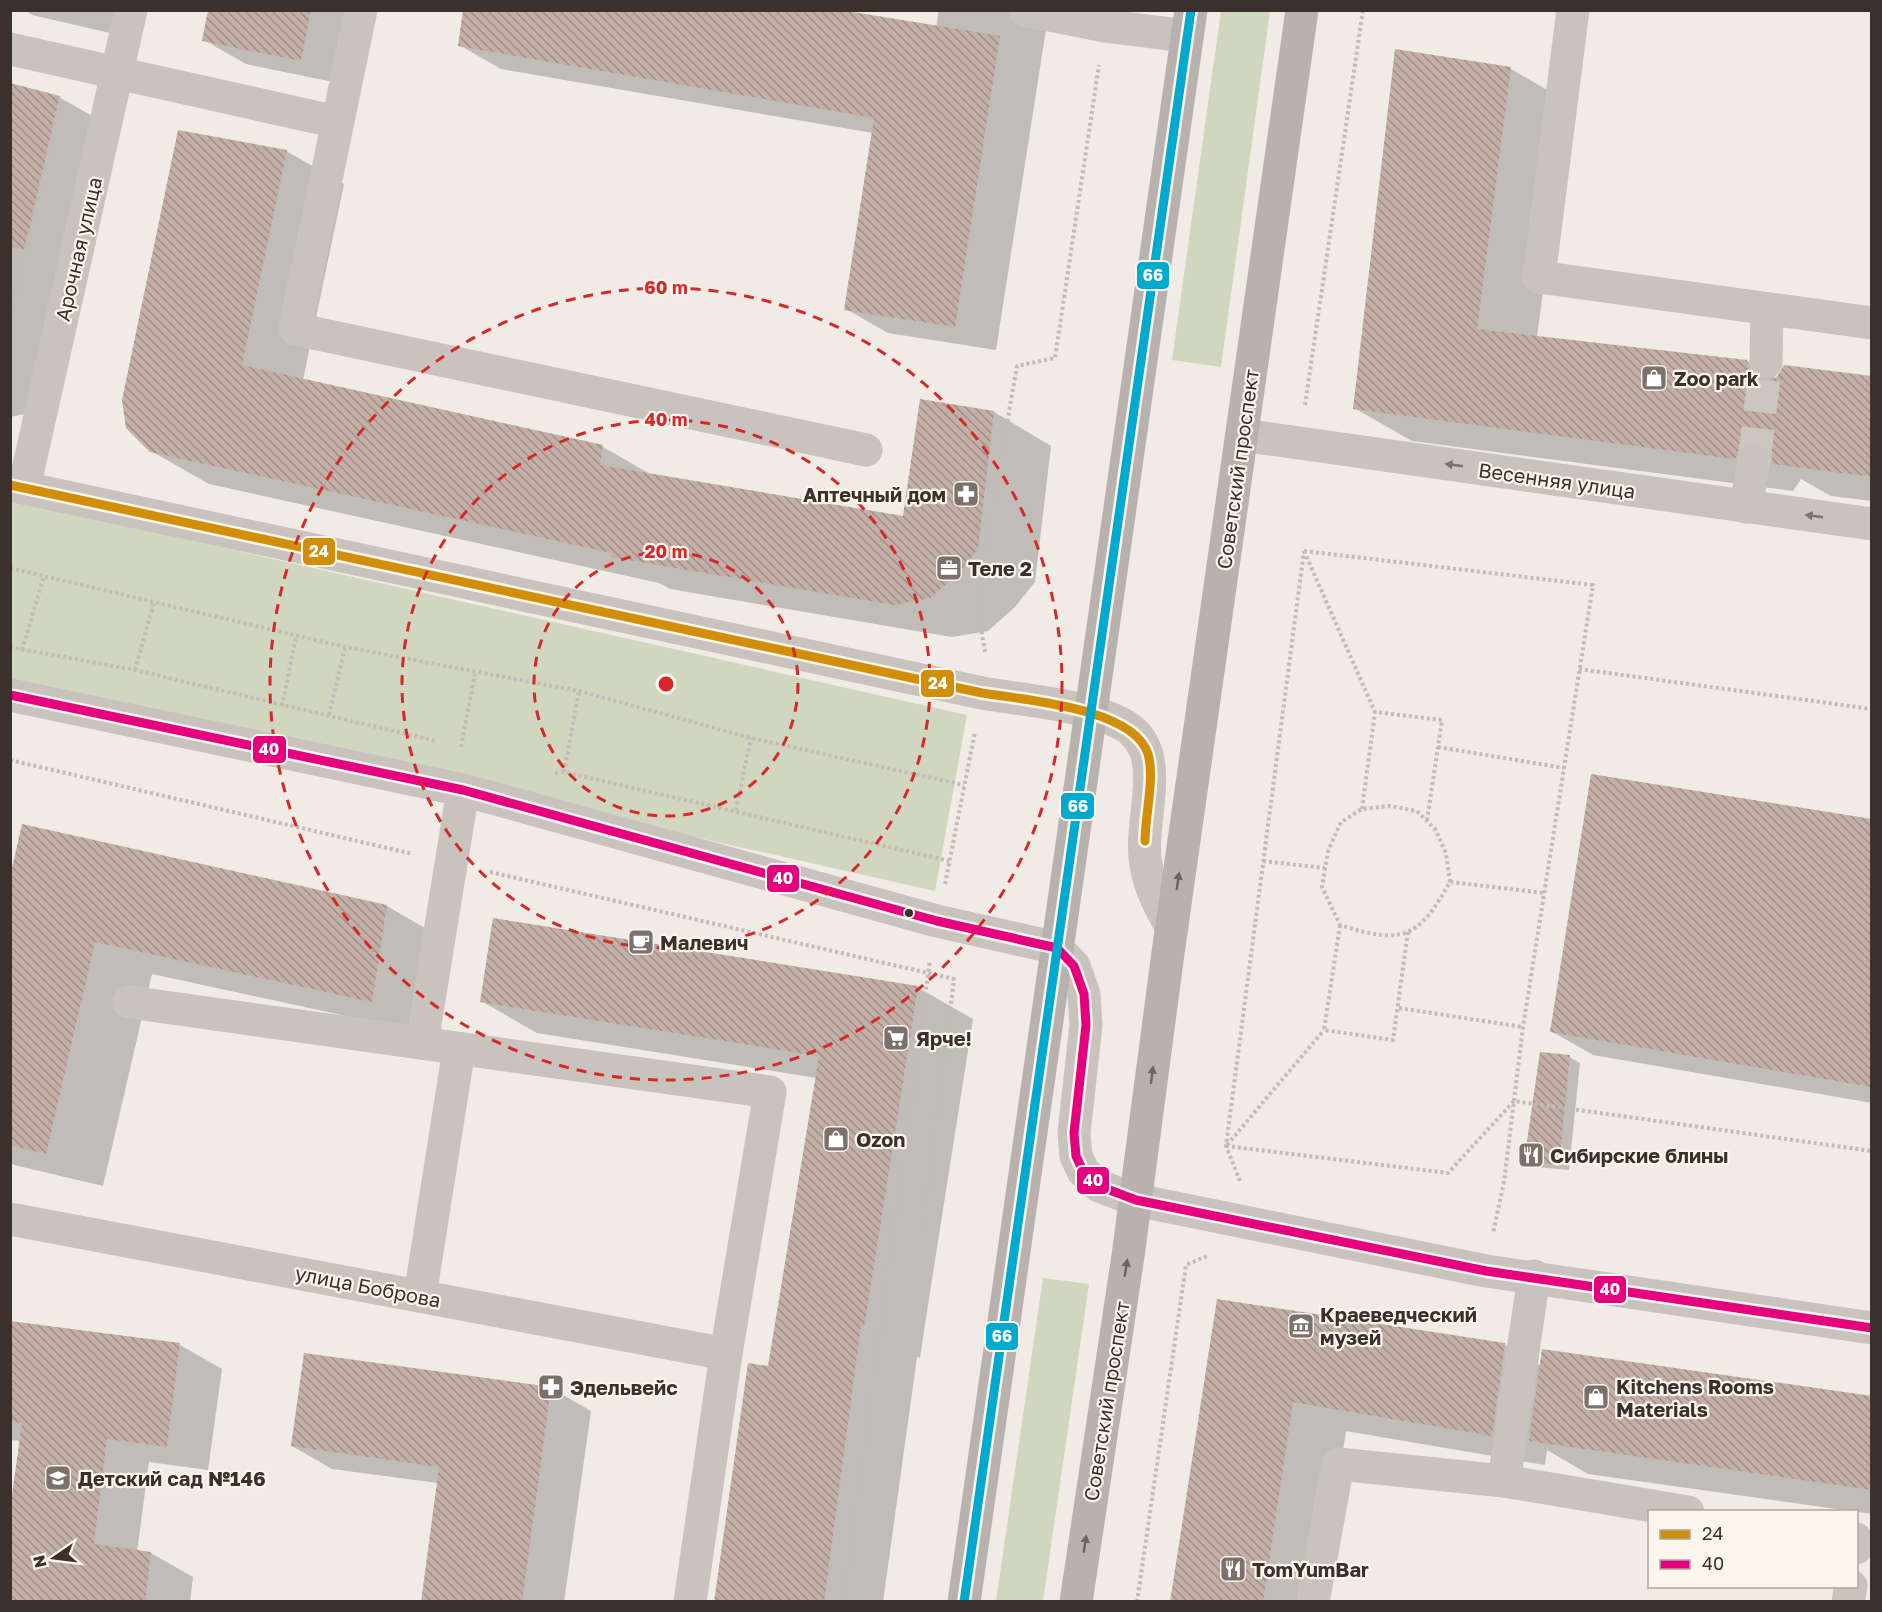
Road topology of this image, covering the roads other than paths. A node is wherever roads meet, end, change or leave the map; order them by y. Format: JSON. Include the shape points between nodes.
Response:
{"nodes":[{"id":1,"x":131,"y":10,"type":"edge"},
{"id":2,"x":361,"y":10,"type":"edge"},
{"id":3,"x":1025,"y":10,"type":"edge"},
{"id":4,"x":1302,"y":10,"type":"edge"},
{"id":5,"x":1573,"y":10,"type":"edge"},
{"id":6,"x":1189,"y":23,"type":"edge"},
{"id":7,"x":10,"y":49,"type":"edge"},
{"id":8,"x":118,"y":74,"type":"junction"},
{"id":9,"x":337,"y":122,"type":"junction"},
{"id":10,"x":1767,"y":310,"type":"junction"},
{"id":11,"x":1872,"y":323,"type":"edge"},
{"id":12,"x":1766,"y":362,"type":"tunnel mouth"},
{"id":13,"x":1242,"y":435,"type":"junction"},
{"id":14,"x":866,"y":450,"type":"dead end"},
{"id":15,"x":1754,"y":461,"type":"tunnel mouth"},
{"id":16,"x":17,"y":486,"type":"edge"},
{"id":17,"x":1746,"y":507,"type":"junction"},
{"id":18,"x":1872,"y":524,"type":"edge"},
{"id":19,"x":10,"y":695,"type":"edge"},
{"id":20,"x":1090,"y":713,"type":"junction"},
{"id":21,"x":463,"y":790,"type":"junction"},
{"id":22,"x":1172,"y":928,"type":"junction"},
{"id":23,"x":1057,"y":948,"type":"junction"},
{"id":24,"x":129,"y":1002,"type":"dead end"},
{"id":25,"x":422,"y":1043,"type":"junction"},
{"id":26,"x":459,"y":1048,"type":"junction"},
{"id":27,"x":1136,"y":1200,"type":"junction"},
{"id":28,"x":10,"y":1218,"type":"edge"},
{"id":29,"x":1534,"y":1276,"type":"junction"},
{"id":30,"x":420,"y":1296,"type":"junction"},
{"id":31,"x":1872,"y":1328,"type":"edge"},
{"id":32,"x":726,"y":1354,"type":"junction"},
{"id":33,"x":1504,"y":1481,"type":"junction"},
{"id":34,"x":1676,"y":1510,"type":"edge"},
{"id":35,"x":690,"y":1602,"type":"edge"},
{"id":36,"x":964,"y":1602,"type":"edge"},
{"id":37,"x":1076,"y":1602,"type":"edge"},
{"id":38,"x":1313,"y":1602,"type":"edge"}],
"edges":[{"from":1,"to":8,"type":"street","name":"Арочная улица"},
{"from":2,"to":9,"type":"street"},
{"from":3,"to":6,"type":"street","via":[[1105,26]]},
{"from":4,"to":13,"type":"main road","name":"Советский проспект"},
{"from":5,"to":10,"type":"street","via":[[1539,277]]},
{"from":6,"to":20,"type":"main road"},
{"from":7,"to":8,"type":"street"},
{"from":8,"to":9,"type":"street"},
{"from":8,"to":16,"type":"street","name":"Арочная улица"},
{"from":9,"to":14,"type":"street","via":[[295,329]]},
{"from":10,"to":11,"type":"street"},
{"from":10,"to":12,"type":"street"},
{"from":17,"to":13,"type":"street","name":"Весенняя улица","one_way":true},
{"from":22,"to":13,"type":"main road","name":"Советский проспект","one_way":true},
{"from":15,"to":17,"type":"street"},
{"from":16,"to":20,"type":"street"},
{"from":18,"to":17,"type":"street","name":"Весенняя улица","one_way":true},
{"from":19,"to":21,"type":"street"},
{"from":20,"to":22,"type":"street","via":[[1120,722],[1138,735],[1148,754],[1145,863],[1154,896]]},
{"from":20,"to":23,"type":"main road"},
{"from":21,"to":23,"type":"street","via":[[937,921]]},
{"from":21,"to":25,"type":"street"},
{"from":27,"to":22,"type":"main road","name":"Советский проспект","one_way":true},
{"from":23,"to":27,"type":"street","via":[[1074,966],[1084,994],[1086,1025],[1074,1132],[1076,1156],[1083,1172],[1099,1186]]},
{"from":23,"to":36,"type":"main road"},
{"from":24,"to":25,"type":"street"},
{"from":25,"to":26,"type":"street"},
{"from":26,"to":30,"type":"street"},
{"from":26,"to":32,"type":"street","via":[[770,1092]]},
{"from":27,"to":29,"type":"street","via":[[1486,1270]]},
{"from":37,"to":27,"type":"main road","name":"Советский проспект","one_way":true},
{"from":28,"to":30,"type":"street","name":"улица Боброва"},
{"from":29,"to":31,"type":"street"},
{"from":29,"to":33,"type":"street"},
{"from":30,"to":32,"type":"street","name":"улица Боброва"},
{"from":32,"to":35,"type":"street"},
{"from":33,"to":34,"type":"street"},
{"from":33,"to":38,"type":"street","via":[[1338,1464]]}]}
